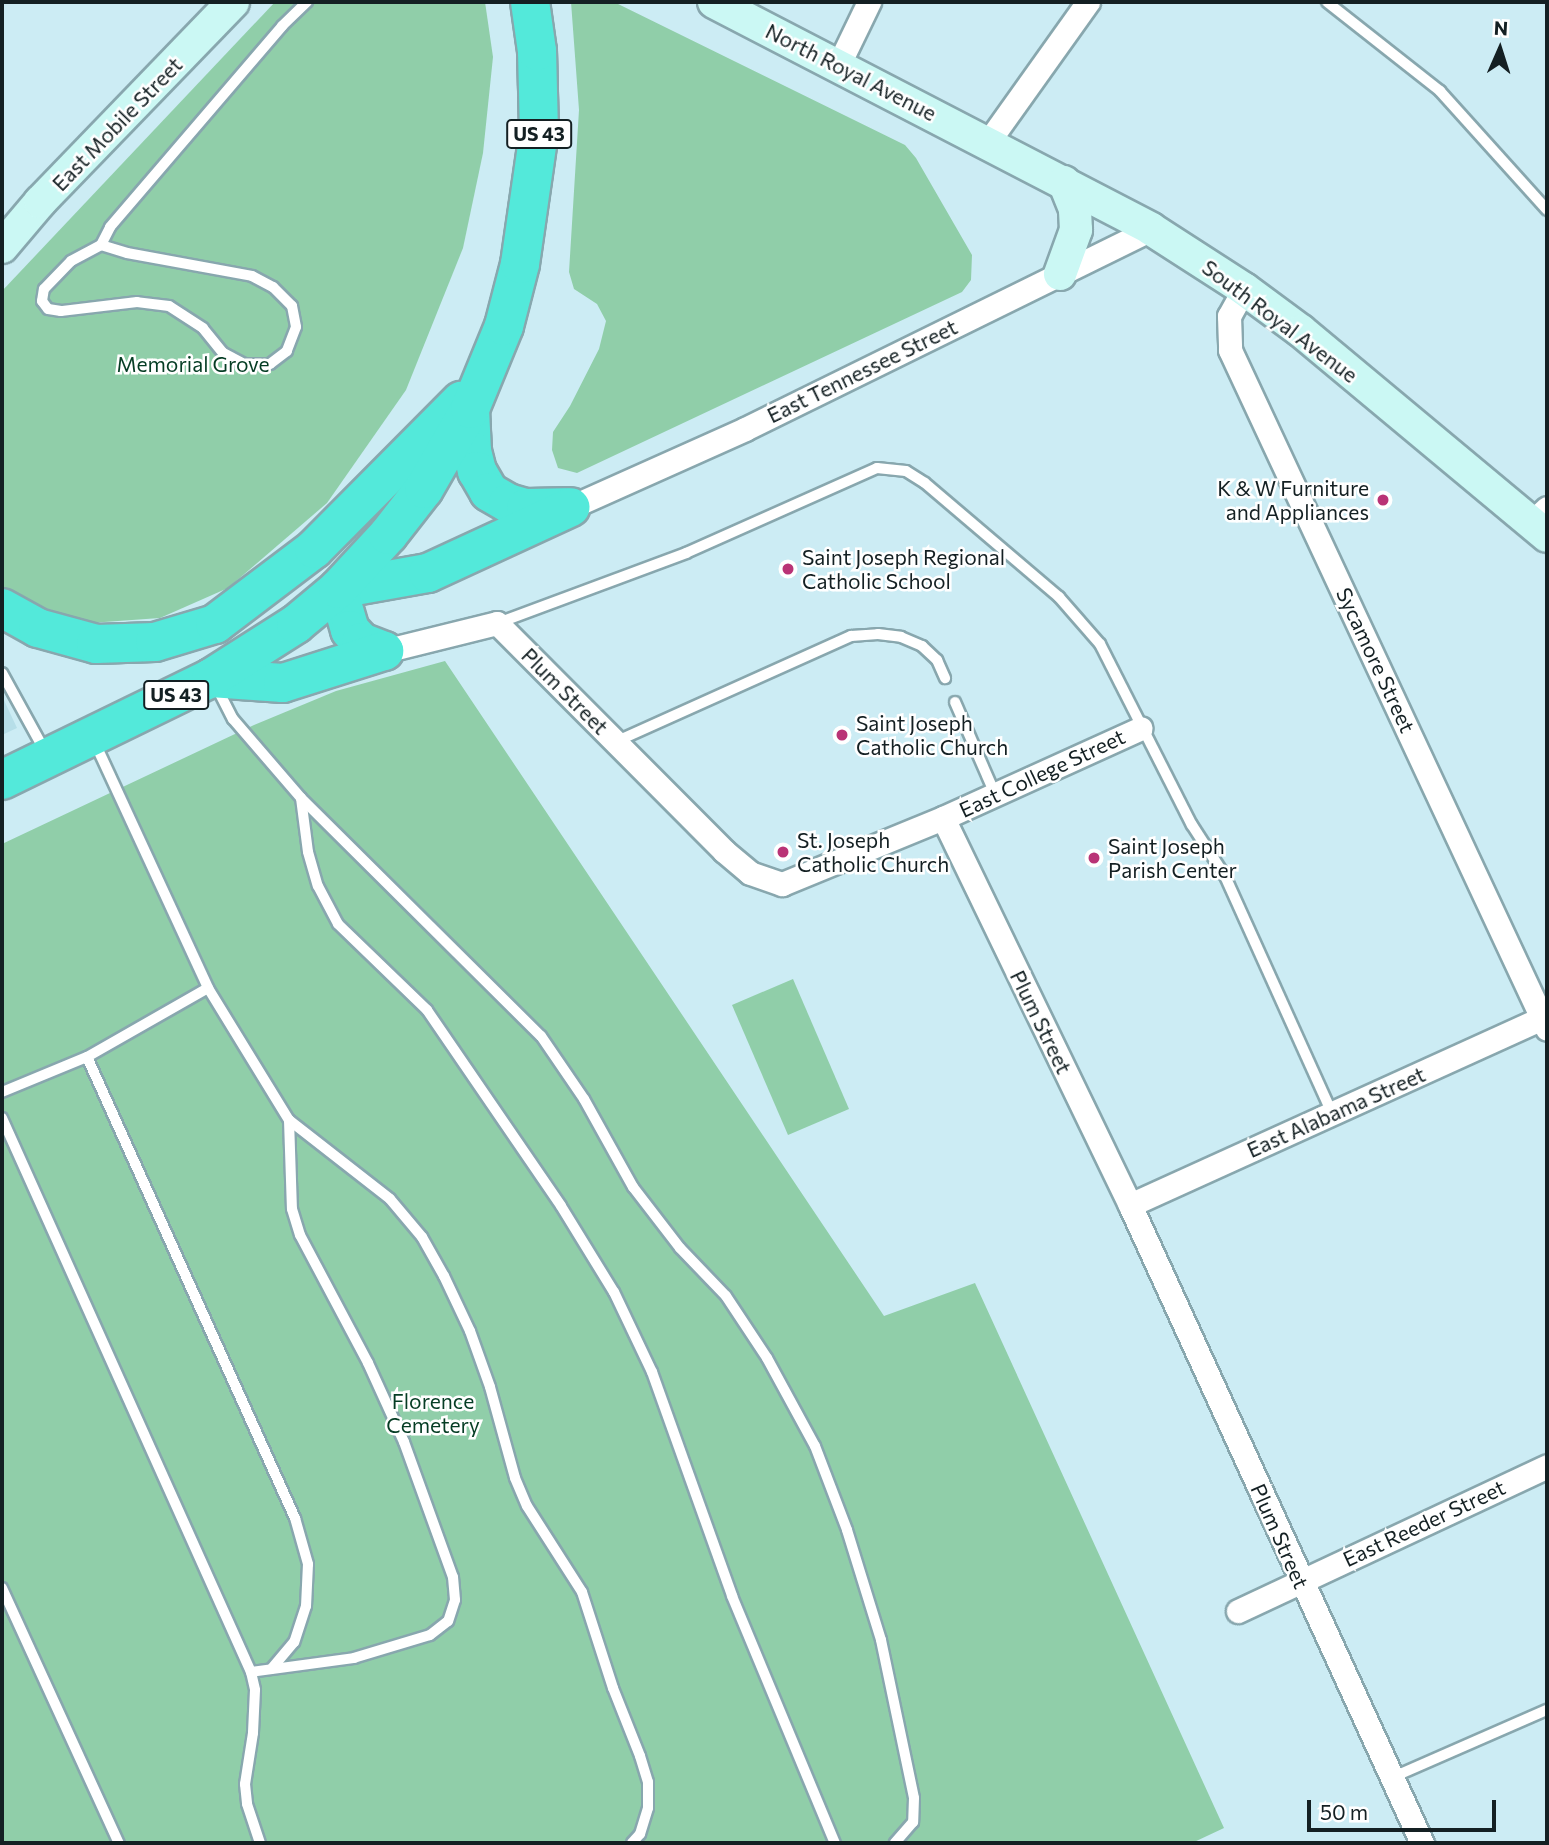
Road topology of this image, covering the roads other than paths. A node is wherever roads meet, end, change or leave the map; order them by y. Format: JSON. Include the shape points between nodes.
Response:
{"nodes":[{"id":1,"x":233,"y":2,"type":"edge"},
{"id":2,"x":307,"y":2,"type":"edge"},
{"id":3,"x":530,"y":2,"type":"edge"},
{"id":4,"x":714,"y":2,"type":"edge"},
{"id":5,"x":869,"y":2,"type":"edge"},
{"id":6,"x":1088,"y":2,"type":"edge"},
{"id":7,"x":1327,"y":2,"type":"edge"},
{"id":8,"x":838,"y":66,"type":"junction"},
{"id":9,"x":988,"y":142,"type":"junction"},
{"id":10,"x":1063,"y":182,"type":"junction"},
{"id":11,"x":1547,"y":210,"type":"edge"},
{"id":12,"x":1151,"y":229,"type":"junction"},
{"id":13,"x":101,"y":244,"type":"junction"},
{"id":14,"x":2,"y":247,"type":"edge"},
{"id":15,"x":1060,"y":274,"type":"junction"},
{"id":16,"x":1244,"y":289,"type":"junction"},
{"id":17,"x":477,"y":394,"type":"junction"},
{"id":18,"x":571,"y":507,"type":"junction"},
{"id":19,"x":1542,"y":523,"type":"edge"},
{"id":20,"x":338,"y":589,"type":"junction"},
{"id":21,"x":2,"y":608,"type":"edge"},
{"id":22,"x":496,"y":623,"type":"junction"},
{"id":23,"x":384,"y":651,"type":"junction"},
{"id":24,"x":2,"y":673,"type":"edge"},
{"id":25,"x":211,"y":678,"type":"junction"},
{"id":26,"x":944,"y":678,"type":"dead end"},
{"id":27,"x":955,"y":702,"type":"dead end"},
{"id":28,"x":1141,"y":728,"type":"junction"},
{"id":29,"x":91,"y":735,"type":"junction"},
{"id":30,"x":615,"y":742,"type":"junction"},
{"id":31,"x":49,"y":759,"type":"junction"},
{"id":32,"x":2,"y":780,"type":"edge"},
{"id":33,"x":995,"y":794,"type":"junction"},
{"id":34,"x":301,"y":798,"type":"junction"},
{"id":35,"x":943,"y":818,"type":"junction"},
{"id":36,"x":208,"y":988,"type":"junction"},
{"id":37,"x":1545,"y":1024,"type":"edge"},
{"id":38,"x":87,"y":1056,"type":"junction"},
{"id":39,"x":2,"y":1092,"type":"edge"},
{"id":40,"x":1333,"y":1115,"type":"junction"},
{"id":41,"x":2,"y":1118,"type":"edge"},
{"id":42,"x":289,"y":1120,"type":"junction"},
{"id":43,"x":1130,"y":1205,"type":"junction"},
{"id":44,"x":1547,"y":1466,"type":"edge"},
{"id":45,"x":1300,"y":1581,"type":"junction"},
{"id":46,"x":2,"y":1588,"type":"edge"},
{"id":47,"x":1238,"y":1611,"type":"dead end"},
{"id":48,"x":271,"y":1669,"type":"junction"},
{"id":49,"x":251,"y":1672,"type":"junction"},
{"id":50,"x":1547,"y":1710,"type":"edge"},
{"id":51,"x":1391,"y":1778,"type":"junction"},
{"id":52,"x":119,"y":1843,"type":"edge"},
{"id":53,"x":260,"y":1843,"type":"edge"},
{"id":54,"x":632,"y":1843,"type":"edge"},
{"id":55,"x":835,"y":1843,"type":"edge"},
{"id":56,"x":895,"y":1843,"type":"edge"},
{"id":57,"x":1422,"y":1843,"type":"edge"}],
"edges":[{"from":1,"to":14,"type":"street","name":"East Mobile Street"},
{"from":2,"to":13,"type":"lane","via":[[110,226]]},
{"from":3,"to":17,"type":"highway","number":"US 43","via":[[537,51],[539,132],[520,264],[504,326]]},
{"from":4,"to":8,"type":"street","name":"North Royal Avenue"},
{"from":5,"to":8,"type":"street"},
{"from":6,"to":9,"type":"street"},
{"from":7,"to":11,"type":"lane","via":[[1440,91]]},
{"from":8,"to":9,"type":"street","name":"North Royal Avenue"},
{"from":9,"to":10,"type":"street","name":"South Royal Avenue"},
{"from":10,"to":12,"type":"street","name":"South Royal Avenue"},
{"from":10,"to":15,"type":"street","via":[[1075,209],[1076,230]]},
{"from":12,"to":15,"type":"street","name":"East Tennessee Street"},
{"from":12,"to":16,"type":"street","name":"South Royal Avenue"},
{"from":13,"to":13,"type":"lane","via":[[71,261],[44,289],[42,300],[48,309],[137,302],[170,306],[203,328],[223,353],[244,364],[270,364],[287,351],[296,327],[292,306],[272,287],[252,276]]},
{"from":15,"to":18,"type":"street","name":"East Tennessee Street","via":[[745,429]]},
{"from":16,"to":19,"type":"street","name":"South Royal Avenue"},
{"from":16,"to":37,"type":"street","name":"Sycamore Street","via":[[1229,316],[1230,350]]},
{"from":17,"to":18,"type":"highway","via":[[472,451],[489,492],[526,508]]},
{"from":17,"to":20,"type":"highway","number":"US 43","via":[[424,489]]},
{"from":17,"to":21,"type":"highway","via":[[314,549],[215,624],[155,642],[96,644],[38,628]]},
{"from":18,"to":20,"type":"highway","via":[[428,573]]},
{"from":20,"to":23,"type":"highway","via":[[350,630],[361,642]]},
{"from":20,"to":25,"type":"highway","number":"US 43","via":[[296,624]]},
{"from":22,"to":23,"type":"street"},
{"from":22,"to":28,"type":"lane","via":[[685,554],[877,468],[906,471],[1059,597],[1100,644]]},
{"from":22,"to":30,"type":"street","name":"Plum Street"},
{"from":23,"to":25,"type":"highway","via":[[282,683]]},
{"from":24,"to":31,"type":"lane"},
{"from":25,"to":29,"type":"highway","number":"US 43"},
{"from":25,"to":34,"type":"lane","via":[[233,719]]},
{"from":26,"to":30,"type":"lane","via":[[936,660],[922,646],[901,637],[851,636]]},
{"from":27,"to":33,"type":"lane"},
{"from":28,"to":33,"type":"street","name":"East College Street"},
{"from":28,"to":40,"type":"lane","via":[[1192,825],[1225,876]]},
{"from":29,"to":31,"type":"highway","number":"US 43"},
{"from":29,"to":36,"type":"lane"},
{"from":30,"to":35,"type":"street","name":"Plum Street","via":[[750,873],[782,884]]},
{"from":31,"to":32,"type":"highway","number":"US 43"},
{"from":33,"to":35,"type":"street","name":"East College Street"},
{"from":34,"to":55,"type":"lane","via":[[308,852],[318,886],[338,924],[427,1010],[614,1292],[652,1372],[732,1596]]},
{"from":34,"to":56,"type":"lane","via":[[541,1036],[584,1098],[633,1187],[680,1248],[726,1296],[768,1358],[815,1446],[881,1640],[914,1798],[913,1822]]},
{"from":35,"to":43,"type":"street","name":"Plum Street"},
{"from":36,"to":38,"type":"lane"},
{"from":36,"to":42,"type":"lane"},
{"from":37,"to":40,"type":"street","name":"East Alabama Street"},
{"from":38,"to":39,"type":"lane"},
{"from":38,"to":48,"type":"lane","via":[[295,1518],[308,1564],[306,1606],[294,1642]]},
{"from":40,"to":43,"type":"street","name":"East Alabama Street"},
{"from":41,"to":49,"type":"lane"},
{"from":42,"to":48,"type":"lane","via":[[292,1209],[300,1235],[404,1442],[453,1577],[455,1600],[448,1621],[430,1635],[354,1658]]},
{"from":42,"to":54,"type":"lane","via":[[390,1199],[422,1237],[444,1276],[486,1376],[515,1478],[527,1506],[582,1592],[640,1756],[648,1782],[648,1808],[640,1834]]},
{"from":43,"to":45,"type":"street","name":"Plum Street"},
{"from":44,"to":45,"type":"street","name":"East Reeder Street"},
{"from":45,"to":47,"type":"street","name":"East Reeder Street"},
{"from":45,"to":51,"type":"street","name":"Plum Street"},
{"from":46,"to":52,"type":"lane"},
{"from":48,"to":49,"type":"lane"},
{"from":49,"to":53,"type":"lane","via":[[253,1733],[245,1784]]},
{"from":50,"to":51,"type":"lane"},
{"from":51,"to":57,"type":"street","name":"Plum Street"}]}
